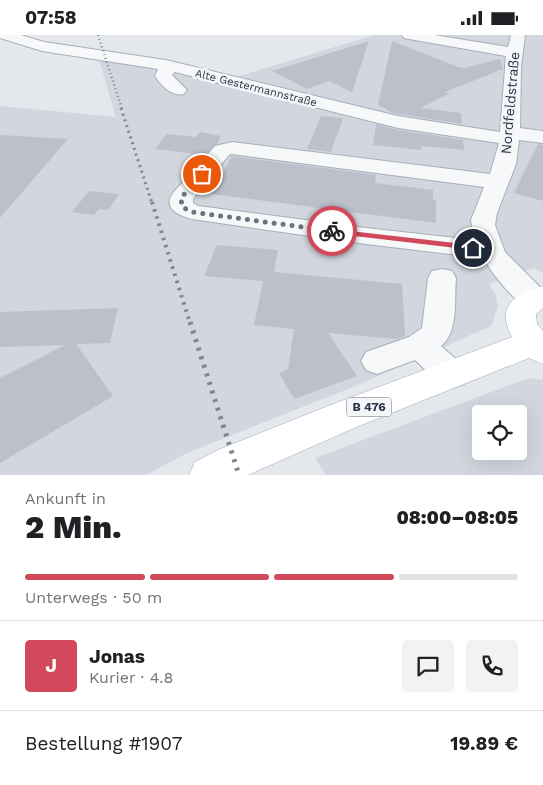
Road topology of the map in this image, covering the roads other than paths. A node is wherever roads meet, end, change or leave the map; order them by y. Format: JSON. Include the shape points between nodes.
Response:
{"nodes":[{"id":1,"x":5,"y":35,"type":"edge"},
{"id":2,"x":409,"y":35,"type":"edge"},
{"id":3,"x":518,"y":35,"type":"edge"},
{"id":4,"x":513,"y":53,"type":"junction"},
{"id":5,"x":171,"y":67,"type":"junction"},
{"id":6,"x":178,"y":90,"type":"dead end"},
{"id":7,"x":509,"y":136,"type":"junction"},
{"id":8,"x":543,"y":137,"type":"edge"},
{"id":9,"x":498,"y":182,"type":"junction"},
{"id":10,"x":490,"y":250,"type":"junction"},
{"id":11,"x":442,"y":278,"type":"dead end"},
{"id":12,"x":539,"y":298,"type":"edge"},
{"id":13,"x":420,"y":346,"type":"junction"},
{"id":14,"x":537,"y":347,"type":"edge"},
{"id":15,"x":377,"y":361,"type":"dead end"},
{"id":16,"x":452,"y":375,"type":"junction"},
{"id":17,"x":209,"y":475,"type":"edge"}],
"edges":[{"from":1,"to":5,"type":"street","name":"Alte Gestermannstraße","via":[[42,46]]},
{"from":2,"to":4,"type":"street"},
{"from":3,"to":4,"type":"street","name":"Nordfeldstraße"},
{"from":4,"to":7,"type":"street","name":"Nordfeldstraße"},
{"from":5,"to":6,"type":"street","via":[[163,76]]},
{"from":5,"to":7,"type":"street","name":"Alte Gestermannstraße","via":[[398,122]]},
{"from":7,"to":8,"type":"street","name":"Alte Gestermannstraße"},
{"from":7,"to":9,"type":"street","name":"Nordfeldstraße","via":[[505,165]]},
{"from":9,"to":10,"type":"street","name":"Nordfeldstraße","via":[[482,224]]},
{"from":9,"to":10,"type":"street","via":[[232,148],[222,150],[181,198],[182,207],[192,212]]},
{"from":10,"to":12,"type":"street","name":"Nordfeldstraße","via":[[504,269]]},
{"from":11,"to":13,"type":"street","via":[[436,333]]},
{"from":12,"to":14,"type":"main road","via":[[526,304],[520,321],[523,331]]},
{"from":13,"to":15,"type":"street"},
{"from":13,"to":16,"type":"street"},
{"from":14,"to":16,"type":"main road","number":"B 476","via":[[509,353]]},
{"from":16,"to":17,"type":"main road","number":"B 476","via":[[341,417]]}]}
